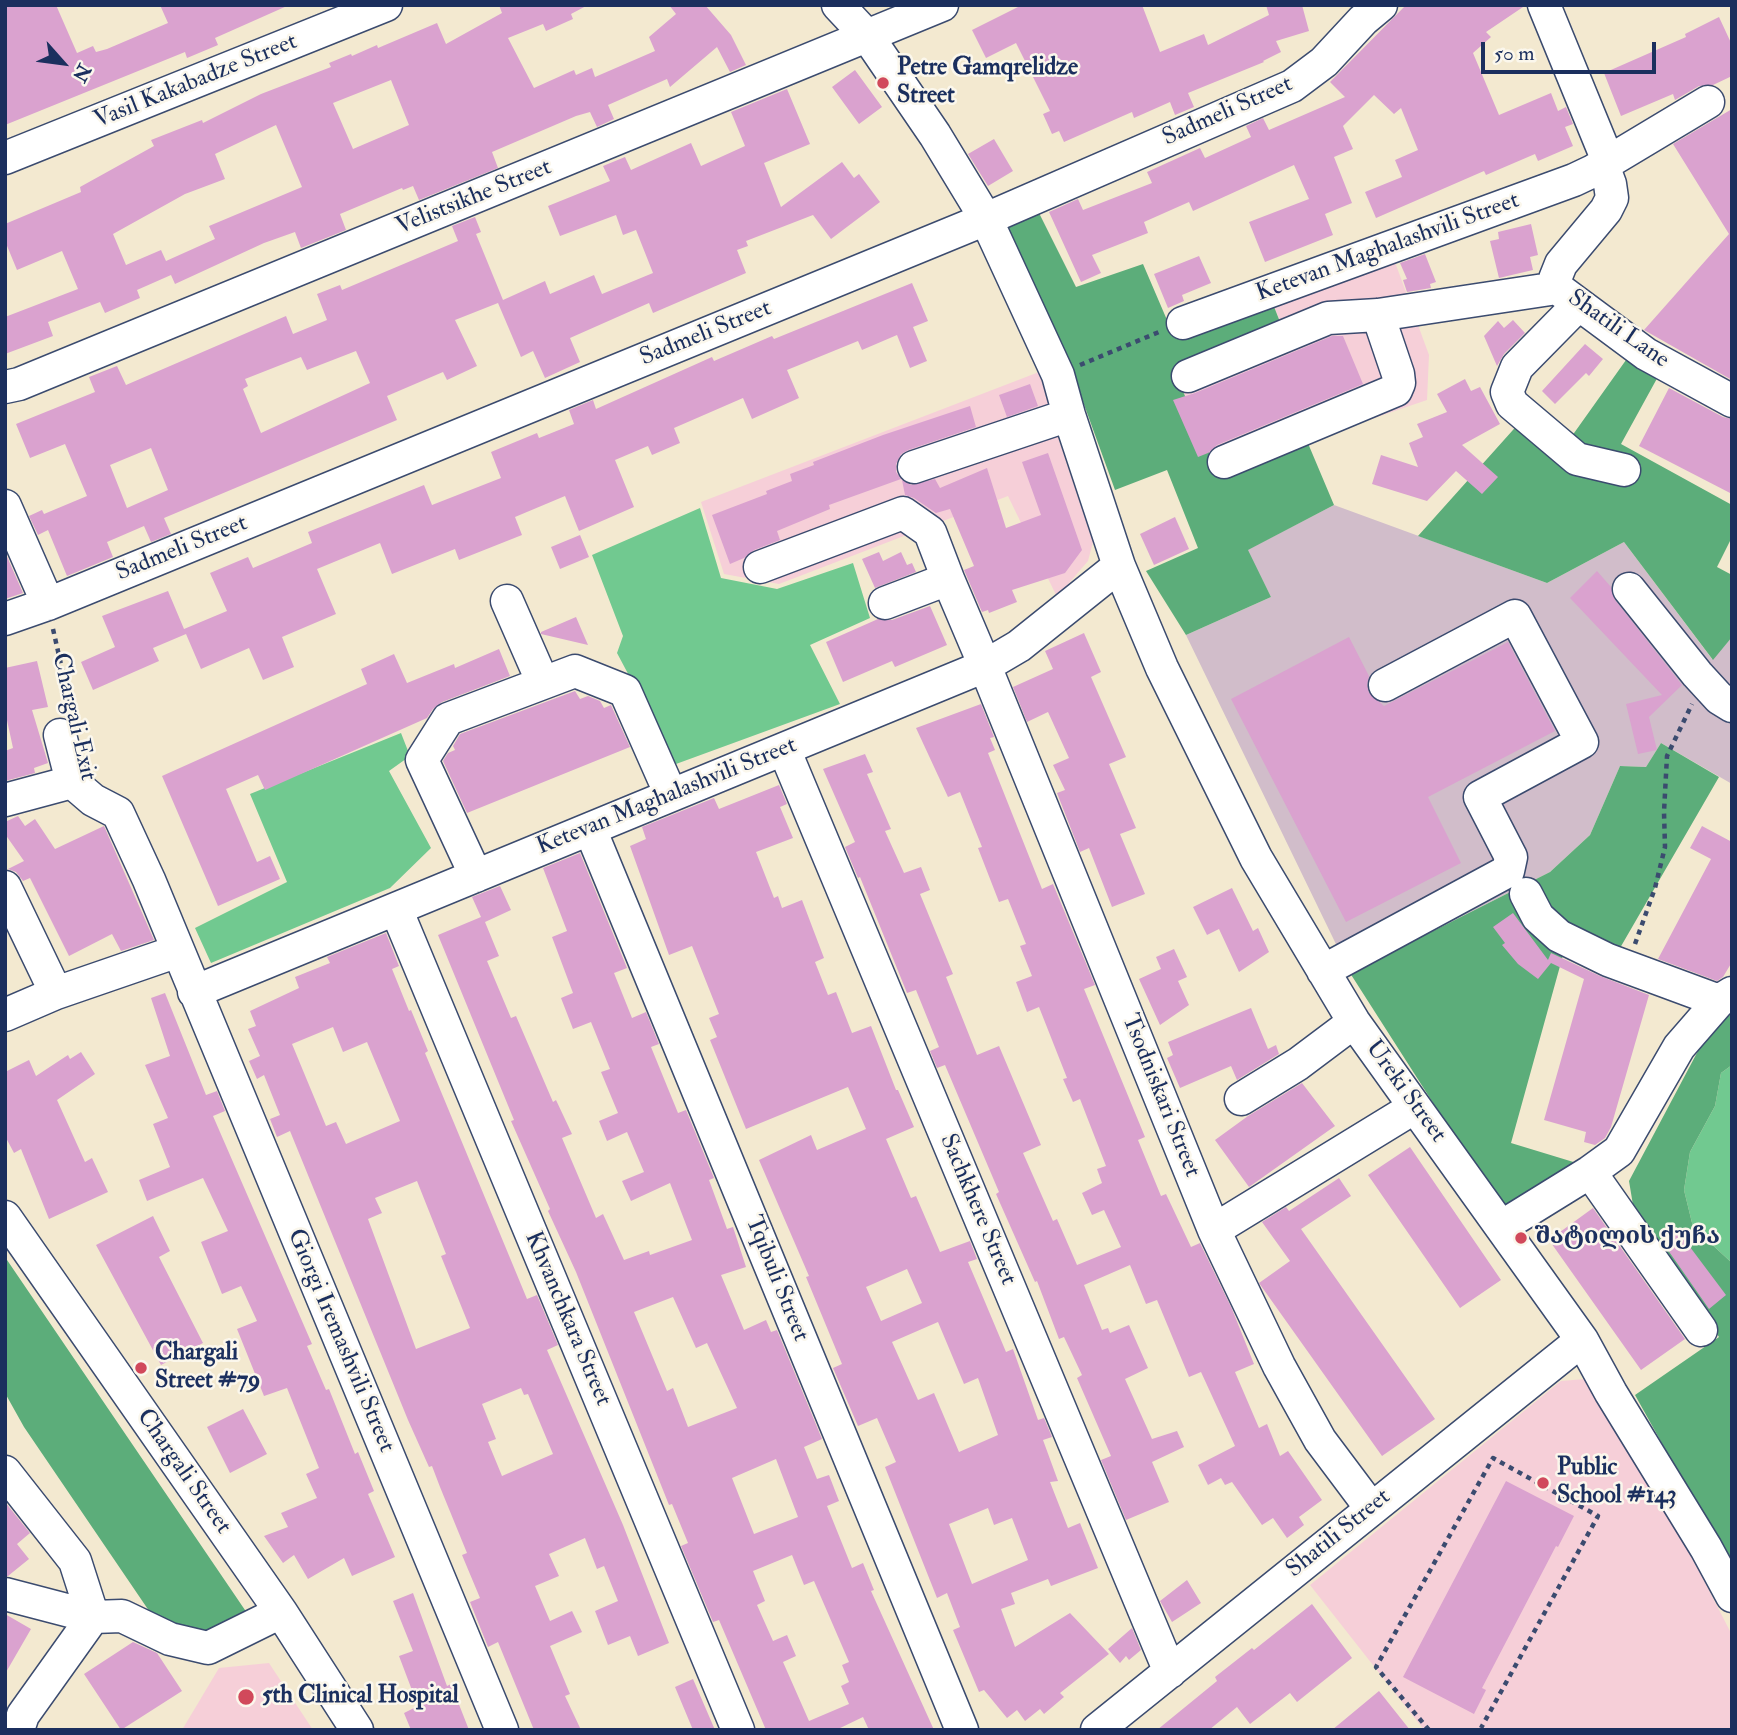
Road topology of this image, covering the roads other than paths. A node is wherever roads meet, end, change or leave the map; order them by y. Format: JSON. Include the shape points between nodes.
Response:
{"nodes":[{"id":1,"x":386,"y":5,"type":"edge"},
{"id":2,"x":838,"y":5,"type":"edge"},
{"id":3,"x":942,"y":5,"type":"edge"},
{"id":4,"x":1544,"y":5,"type":"edge"},
{"id":5,"x":1367,"y":10,"type":"edge"},
{"id":6,"x":868,"y":37,"type":"junction"},
{"id":7,"x":1708,"y":102,"type":"dead end"},
{"id":8,"x":5,"y":158,"type":"edge"},
{"id":9,"x":1605,"y":163,"type":"junction"},
{"id":10,"x":986,"y":219,"type":"junction"},
{"id":11,"x":1568,"y":296,"type":"junction"},
{"id":12,"x":1378,"y":316,"type":"junction"},
{"id":13,"x":1183,"y":323,"type":"road end"},
{"id":14,"x":1188,"y":376,"type":"dead end"},
{"id":15,"x":5,"y":387,"type":"edge"},
{"id":16,"x":1732,"y":401,"type":"edge"},
{"id":17,"x":1069,"y":415,"type":"junction"},
{"id":18,"x":1224,"y":461,"type":"dead end"},
{"id":19,"x":914,"y":467,"type":"dead end"},
{"id":20,"x":1624,"y":470,"type":"dead end"},
{"id":21,"x":5,"y":506,"type":"edge"},
{"id":22,"x":1119,"y":566,"type":"junction"},
{"id":23,"x":760,"y":567,"type":"dead end"},
{"id":24,"x":948,"y":579,"type":"junction"},
{"id":25,"x":1629,"y":589,"type":"dead end"},
{"id":26,"x":507,"y":601,"type":"dead end"},
{"id":27,"x":885,"y":603,"type":"dead end"},
{"id":28,"x":48,"y":604,"type":"junction"},
{"id":29,"x":5,"y":620,"type":"edge"},
{"id":30,"x":985,"y":666,"type":"junction"},
{"id":31,"x":543,"y":683,"type":"junction"},
{"id":32,"x":1385,"y":685,"type":"dead end"},
{"id":33,"x":1732,"y":706,"type":"edge"},
{"id":34,"x":67,"y":729,"type":"road end"},
{"id":35,"x":784,"y":749,"type":"junction"},
{"id":36,"x":82,"y":791,"type":"junction"},
{"id":37,"x":671,"y":795,"type":"junction"},
{"id":38,"x":5,"y":800,"type":"edge"},
{"id":39,"x":590,"y":829,"type":"junction"},
{"id":40,"x":476,"y":876,"type":"junction"},
{"id":41,"x":5,"y":887,"type":"edge"},
{"id":42,"x":1526,"y":894,"type":"dead end"},
{"id":43,"x":396,"y":909,"type":"junction"},
{"id":44,"x":178,"y":951,"type":"junction"},
{"id":45,"x":1324,"y":971,"type":"junction"},
{"id":46,"x":194,"y":992,"type":"junction"},
{"id":47,"x":56,"y":993,"type":"junction"},
{"id":48,"x":1726,"y":997,"type":"edge"},
{"id":49,"x":5,"y":1015,"type":"edge"},
{"id":50,"x":1354,"y":1022,"type":"junction"},
{"id":51,"x":1241,"y":1099,"type":"dead end"},
{"id":52,"x":1415,"y":1107,"type":"junction"},
{"id":53,"x":1590,"y":1172,"type":"junction"},
{"id":54,"x":5,"y":1217,"type":"edge"},
{"id":55,"x":1501,"y":1227,"type":"junction"},
{"id":56,"x":1214,"y":1230,"type":"junction"},
{"id":57,"x":1702,"y":1330,"type":"dead end"},
{"id":58,"x":1582,"y":1340,"type":"junction"},
{"id":59,"x":5,"y":1472,"type":"edge"},
{"id":60,"x":1371,"y":1508,"type":"junction"},
{"id":61,"x":5,"y":1594,"type":"edge"},
{"id":62,"x":1732,"y":1596,"type":"edge"},
{"id":63,"x":281,"y":1612,"type":"junction"},
{"id":64,"x":93,"y":1617,"type":"junction"},
{"id":65,"x":1170,"y":1672,"type":"junction"},
{"id":66,"x":19,"y":1730,"type":"edge"},
{"id":67,"x":357,"y":1730,"type":"edge"},
{"id":68,"x":502,"y":1730,"type":"edge"},
{"id":69,"x":738,"y":1730,"type":"edge"},
{"id":70,"x":962,"y":1730,"type":"edge"},
{"id":71,"x":1097,"y":1730,"type":"edge"}],
"edges":[{"from":1,"to":8,"type":"street","name":"Vasil Kakabadze Street"},
{"from":2,"to":6,"type":"street"},
{"from":3,"to":6,"type":"street","name":"Velistsikhe Street"},
{"from":4,"to":9,"type":"street","name":"Shatili Lane"},
{"from":5,"to":10,"type":"street","name":"Sadmeli Street","via":[[1324,62],[1292,86]]},
{"from":6,"to":10,"type":"street"},
{"from":6,"to":15,"type":"street","name":"Velistsikhe Street"},
{"from":7,"to":9,"type":"street","name":"Ketevan Maghalashvili Street"},
{"from":9,"to":11,"type":"street","name":"Shatili Lane","via":[[1612,198],[1561,264],[1555,279]]},
{"from":9,"to":13,"type":"street","name":"Ketevan Maghalashvili Street","via":[[1574,180]]},
{"from":10,"to":17,"type":"street","via":[[1058,374]]},
{"from":10,"to":28,"type":"street","name":"Sadmeli Street"},
{"from":11,"to":12,"type":"street"},
{"from":11,"to":16,"type":"street","name":"Shatili Lane","via":[[1646,354]]},
{"from":11,"to":20,"type":"street","via":[[1517,367],[1507,392],[1512,404],[1577,459]]},
{"from":12,"to":14,"type":"street","via":[[1328,318]]},
{"from":12,"to":18,"type":"street","via":[[1398,374],[1396,390]]},
{"from":17,"to":19,"type":"street"},
{"from":17,"to":22,"type":"street"},
{"from":21,"to":28,"type":"street"},
{"from":22,"to":30,"type":"street","name":"Ketevan Maghalashvili Street","via":[[1018,646]]},
{"from":22,"to":45,"type":"street","name":"Ureki Street","via":[[1162,668],[1251,846]]},
{"from":23,"to":24,"type":"street","name":"Tsodniskari Street","via":[[903,513],[930,532]]},
{"from":24,"to":27,"type":"street"},
{"from":24,"to":30,"type":"street","name":"Tsodniskari Street"},
{"from":25,"to":33,"type":"street","via":[[1719,698]]},
{"from":26,"to":31,"type":"street"},
{"from":28,"to":29,"type":"street","name":"Sadmeli Street"},
{"from":30,"to":35,"type":"street","name":"Ketevan Maghalashvili Street"},
{"from":30,"to":56,"type":"street","name":"Tsodniskari Street"},
{"from":31,"to":37,"type":"street","via":[[575,671],[625,691]]},
{"from":31,"to":40,"type":"street","via":[[448,719],[422,760]]},
{"from":32,"to":45,"type":"street","via":[[1515,616],[1582,742],[1480,797],[1511,858],[1508,871]]},
{"from":34,"to":36,"type":"street"},
{"from":35,"to":37,"type":"street","name":"Ketevan Maghalashvili Street"},
{"from":35,"to":65,"type":"street","name":"Sachkhere Street"},
{"from":36,"to":38,"type":"street"},
{"from":36,"to":44,"type":"street","name":"Chargali Exit","via":[[118,813]]},
{"from":37,"to":39,"type":"street","name":"Ketevan Maghalashvili Street"},
{"from":39,"to":40,"type":"street","name":"Ketevan Maghalashvili Street"},
{"from":39,"to":70,"type":"street","name":"Tqibuli Street"},
{"from":40,"to":43,"type":"street","name":"Ketevan Maghalashvili Street"},
{"from":41,"to":47,"type":"street"},
{"from":42,"to":48,"type":"street","via":[[1538,917],[1559,936],[1626,967]]},
{"from":43,"to":46,"type":"street","name":"Ketevan Maghalashvili Street"},
{"from":43,"to":69,"type":"street","name":"Khvanchkara Street"},
{"from":44,"to":46,"type":"street","name":"Giorgi Iremashvili Street"},
{"from":44,"to":47,"type":"street"},
{"from":45,"to":50,"type":"street","name":"Ureki Street"},
{"from":46,"to":68,"type":"street","name":"Giorgi Iremashvili Street"},
{"from":47,"to":49,"type":"street"},
{"from":48,"to":53,"type":"street","via":[[1679,1047],[1619,1152]]},
{"from":50,"to":51,"type":"street"},
{"from":50,"to":52,"type":"street","name":"Ureki Street"},
{"from":52,"to":55,"type":"street","name":"Ureki Street"},
{"from":52,"to":56,"type":"street"},
{"from":53,"to":55,"type":"street"},
{"from":53,"to":57,"type":"street"},
{"from":54,"to":63,"type":"street","name":"Chargali Street"},
{"from":55,"to":58,"type":"street","name":"Ureki Street"},
{"from":56,"to":60,"type":"street","name":"Tsodniskari Street","via":[[1320,1440]]},
{"from":58,"to":60,"type":"street","name":"Shatili Street"},
{"from":58,"to":62,"type":"street","name":"Ureki Street"},
{"from":59,"to":64,"type":"street","via":[[75,1561]]},
{"from":60,"to":65,"type":"street","name":"Shatili Street"},
{"from":61,"to":64,"type":"street"},
{"from":63,"to":64,"type":"street","via":[[208,1648],[170,1639],[122,1616]]},
{"from":63,"to":67,"type":"street","name":"Chargali Street"},
{"from":64,"to":66,"type":"street","via":[[23,1715]]},
{"from":65,"to":71,"type":"street","name":"Shatili Street"}]}
